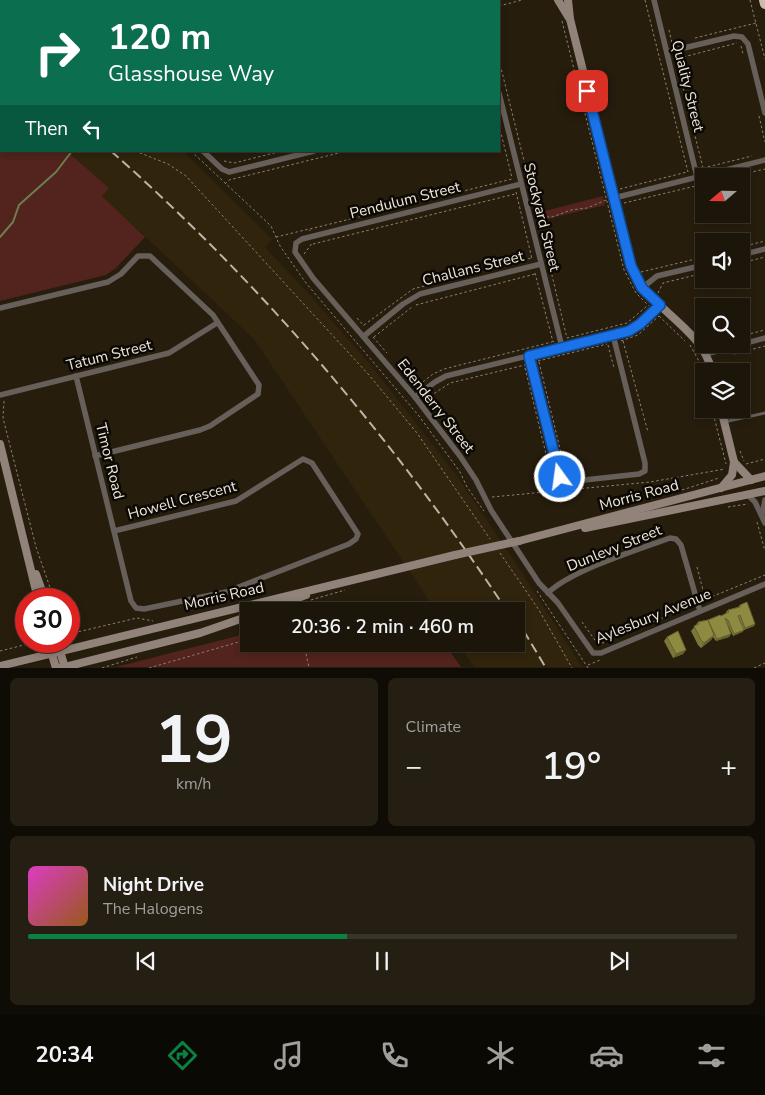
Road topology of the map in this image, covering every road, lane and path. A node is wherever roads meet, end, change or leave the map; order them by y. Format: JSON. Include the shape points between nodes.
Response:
{"nodes":[{"id":1,"x":522,"y":0,"type":"edge"},
{"id":2,"x":558,"y":0,"type":"edge"},
{"id":3,"x":568,"y":0,"type":"edge"},
{"id":4,"x":645,"y":0,"type":"edge"},
{"id":5,"x":654,"y":0,"type":"edge"},
{"id":6,"x":750,"y":0,"type":"edge"},
{"id":7,"x":764,"y":0,"type":"edge"},
{"id":8,"x":765,"y":4,"type":"edge"},
{"id":9,"x":500,"y":6,"type":"edge"},
{"id":10,"x":570,"y":20,"type":"junction"},
{"id":11,"x":756,"y":23,"type":"junction"},
{"id":12,"x":668,"y":26,"type":"dead end"},
{"id":13,"x":691,"y":39,"type":"dead end"},
{"id":14,"x":674,"y":51,"type":"junction"},
{"id":15,"x":666,"y":52,"type":"junction"},
{"id":16,"x":765,"y":59,"type":"edge"},
{"id":17,"x":745,"y":61,"type":"dead end"},
{"id":18,"x":500,"y":64,"type":"edge"},
{"id":19,"x":500,"y":105,"type":"edge"},
{"id":20,"x":765,"y":113,"type":"edge"},
{"id":21,"x":758,"y":115,"type":"dead end"},
{"id":22,"x":500,"y":129,"type":"edge"},
{"id":23,"x":765,"y":142,"type":"edge"},
{"id":24,"x":138,"y":152,"type":"edge"},
{"id":25,"x":204,"y":152,"type":"edge"},
{"id":26,"x":278,"y":152,"type":"edge"},
{"id":27,"x":310,"y":152,"type":"edge"},
{"id":28,"x":343,"y":152,"type":"edge"},
{"id":29,"x":222,"y":160,"type":"dead end"},
{"id":30,"x":765,"y":160,"type":"edge"},
{"id":31,"x":703,"y":168,"type":"dead end"},
{"id":32,"x":733,"y":168,"type":"edge"},
{"id":33,"x":695,"y":169,"type":"edge"},
{"id":34,"x":765,"y":169,"type":"edge"},
{"id":35,"x":688,"y":172,"type":"dead end"},
{"id":36,"x":750,"y":172,"type":"edge"},
{"id":37,"x":695,"y":178,"type":"edge"},
{"id":38,"x":512,"y":179,"type":"junction"},
{"id":39,"x":225,"y":184,"type":"dead end"},
{"id":40,"x":522,"y":184,"type":"junction"},
{"id":41,"x":514,"y":186,"type":"junction"},
{"id":42,"x":695,"y":186,"type":"edge"},
{"id":43,"x":619,"y":189,"type":"dead end"},
{"id":44,"x":516,"y":194,"type":"junction"},
{"id":45,"x":614,"y":198,"type":"junction"},
{"id":46,"x":538,"y":217,"type":"junction"},
{"id":47,"x":309,"y":229,"type":"junction"},
{"id":48,"x":276,"y":237,"type":"dead end"},
{"id":49,"x":311,"y":237,"type":"junction"},
{"id":50,"x":765,"y":241,"type":"edge"},
{"id":51,"x":296,"y":244,"type":"joint"},
{"id":52,"x":313,"y":244,"type":"junction"},
{"id":53,"x":750,"y":245,"type":"edge"},
{"id":54,"x":765,"y":250,"type":"edge"},
{"id":55,"x":750,"y":253,"type":"edge"},
{"id":56,"x":765,"y":257,"type":"edge"},
{"id":57,"x":307,"y":259,"type":"dead end"},
{"id":58,"x":695,"y":259,"type":"edge"},
{"id":59,"x":750,"y":261,"type":"edge"},
{"id":60,"x":541,"y":264,"type":"junction"},
{"id":61,"x":534,"y":266,"type":"junction"},
{"id":62,"x":695,"y":266,"type":"edge"},
{"id":63,"x":639,"y":267,"type":"dead end"},
{"id":64,"x":642,"y":272,"type":"junction"},
{"id":65,"x":536,"y":273,"type":"junction"},
{"id":66,"x":695,"y":274,"type":"edge"},
{"id":67,"x":645,"y":285,"type":"junction"},
{"id":68,"x":648,"y":305,"type":"dead end"},
{"id":69,"x":660,"y":305,"type":"junction"},
{"id":70,"x":0,"y":308,"type":"edge"},
{"id":71,"x":352,"y":312,"type":"dead end"},
{"id":72,"x":659,"y":316,"type":"dead end"},
{"id":73,"x":218,"y":323,"type":"junction"},
{"id":74,"x":765,"y":330,"type":"edge"},
{"id":75,"x":367,"y":334,"type":"junction"},
{"id":76,"x":750,"y":334,"type":"edge"},
{"id":77,"x":613,"y":335,"type":"junction"},
{"id":78,"x":568,"y":338,"type":"junction"},
{"id":79,"x":765,"y":338,"type":"edge"},
{"id":80,"x":371,"y":340,"type":"junction"},
{"id":81,"x":560,"y":340,"type":"junction"},
{"id":82,"x":622,"y":341,"type":"junction"},
{"id":83,"x":615,"y":342,"type":"junction"},
{"id":84,"x":765,"y":346,"type":"edge"},
{"id":85,"x":562,"y":348,"type":"junction"},
{"id":86,"x":706,"y":354,"type":"junction"},
{"id":87,"x":732,"y":354,"type":"dead end"},
{"id":88,"x":529,"y":356,"type":"junction"},
{"id":89,"x":392,"y":359,"type":"dead end"},
{"id":90,"x":539,"y":361,"type":"junction"},
{"id":91,"x":531,"y":363,"type":"junction"},
{"id":92,"x":709,"y":363,"type":"edge"},
{"id":93,"x":524,"y":365,"type":"junction"},
{"id":94,"x":76,"y":376,"type":"junction"},
{"id":95,"x":415,"y":388,"type":"dead end"},
{"id":96,"x":0,"y":395,"type":"edge"},
{"id":97,"x":418,"y":395,"type":"junction"},
{"id":98,"x":4,"y":404,"type":"dead end"},
{"id":99,"x":765,"y":413,"type":"edge"},
{"id":100,"x":714,"y":418,"type":"edge"},
{"id":101,"x":723,"y":418,"type":"edge"},
{"id":102,"x":724,"y":422,"type":"junction"},
{"id":103,"x":648,"y":432,"type":"dead end"},
{"id":104,"x":0,"y":444,"type":"edge"},
{"id":105,"x":95,"y":456,"type":"junction"},
{"id":106,"x":765,"y":459,"type":"edge"},
{"id":107,"x":563,"y":461,"type":"dead end"},
{"id":108,"x":548,"y":462,"type":"dead end"},
{"id":109,"x":734,"y":462,"type":"junction"},
{"id":110,"x":746,"y":464,"type":"dead end"},
{"id":111,"x":765,"y":476,"type":"edge"},
{"id":112,"x":751,"y":480,"type":"junction"},
{"id":113,"x":721,"y":488,"type":"junction"},
{"id":114,"x":765,"y":491,"type":"edge"},
{"id":115,"x":748,"y":495,"type":"junction"},
{"id":116,"x":486,"y":500,"type":"junction"},
{"id":117,"x":765,"y":500,"type":"edge"},
{"id":118,"x":748,"y":504,"type":"dead end"},
{"id":119,"x":751,"y":510,"type":"dead end"},
{"id":120,"x":754,"y":516,"type":"dead end"},
{"id":121,"x":762,"y":517,"type":"junction"},
{"id":122,"x":765,"y":523,"type":"edge"},
{"id":123,"x":114,"y":531,"type":"junction"},
{"id":124,"x":23,"y":537,"type":"junction"},
{"id":125,"x":490,"y":538,"type":"dead end"},
{"id":126,"x":519,"y":541,"type":"junction"},
{"id":127,"x":495,"y":546,"type":"dead end"},
{"id":128,"x":765,"y":551,"type":"edge"},
{"id":129,"x":455,"y":555,"type":"junction"},
{"id":130,"x":697,"y":566,"type":"dead end"},
{"id":131,"x":765,"y":575,"type":"edge"},
{"id":132,"x":765,"y":584,"type":"edge"},
{"id":133,"x":35,"y":588,"type":"edge"},
{"id":134,"x":41,"y":588,"type":"edge"},
{"id":135,"x":51,"y":588,"type":"edge"},
{"id":136,"x":548,"y":593,"type":"junction"},
{"id":137,"x":708,"y":596,"type":"junction"},
{"id":138,"x":287,"y":602,"type":"edge"},
{"id":139,"x":697,"y":603,"type":"junction"},
{"id":140,"x":136,"y":608,"type":"joint"},
{"id":141,"x":700,"y":611,"type":"junction"},
{"id":142,"x":213,"y":613,"type":"junction"},
{"id":143,"x":240,"y":619,"type":"edge"},
{"id":144,"x":218,"y":627,"type":"junction"},
{"id":145,"x":240,"y":642,"type":"edge"},
{"id":146,"x":597,"y":643,"type":"dead end"},
{"id":147,"x":80,"y":645,"type":"edge"},
{"id":148,"x":15,"y":647,"type":"edge"},
{"id":149,"x":0,"y":651,"type":"edge"},
{"id":150,"x":306,"y":652,"type":"edge"},
{"id":151,"x":52,"y":653,"type":"joint"},
{"id":152,"x":61,"y":653,"type":"edge"},
{"id":153,"x":765,"y":663,"type":"edge"},
{"id":154,"x":0,"y":666,"type":"edge"},
{"id":155,"x":63,"y":667,"type":"edge"},
{"id":156,"x":56,"y":668,"type":"edge"},
{"id":157,"x":149,"y":668,"type":"edge"},
{"id":158,"x":309,"y":668,"type":"edge"},
{"id":159,"x":572,"y":668,"type":"edge"},
{"id":160,"x":754,"y":668,"type":"edge"}],
"edges":[{"from":1,"to":9,"type":"path"},
{"from":2,"to":10,"type":"street"},
{"from":3,"to":10,"type":"street"},
{"from":4,"to":35,"type":"path"},
{"from":5,"to":15,"type":"street","name":"Quality Street"},
{"from":6,"to":11,"type":"path"},
{"from":7,"to":8,"type":"highway"},
{"from":10,"to":45,"type":"street"},
{"from":11,"to":13,"type":"path"},
{"from":11,"to":16,"type":"path"},
{"from":12,"to":14,"type":"path"},
{"from":14,"to":15,"type":"street"},
{"from":14,"to":20,"type":"street","via":[[736,36],[744,38]]},
{"from":15,"to":33,"type":"street","name":"Quality Street"},
{"from":17,"to":31,"type":"path","via":[[740,43],[676,59]]},
{"from":18,"to":46,"type":"path"},
{"from":19,"to":40,"type":"street","name":"Stockyard Street"},
{"from":21,"to":23,"type":"path"},
{"from":22,"to":38,"type":"path"},
{"from":24,"to":125,"type":"path","via":[[168,164],[186,176],[288,285],[417,433]]},
{"from":25,"to":27,"type":"street","via":[[229,172]]},
{"from":26,"to":29,"type":"path","via":[[234,163]]},
{"from":28,"to":39,"type":"path","via":[[229,180]]},
{"from":30,"to":32,"type":"street"},
{"from":34,"to":36,"type":"path"},
{"from":37,"to":45,"type":"street"},
{"from":38,"to":41,"type":"path"},
{"from":38,"to":47,"type":"path"},
{"from":40,"to":41,"type":"street","name":"Pendulum Street"},
{"from":40,"to":60,"type":"street","name":"Stockyard Street"},
{"from":41,"to":44,"type":"path"},
{"from":41,"to":49,"type":"street","name":"Pendulum Street"},
{"from":42,"to":45,"type":"path","via":[[623,204]]},
{"from":43,"to":45,"type":"path"},
{"from":44,"to":52,"type":"path"},
{"from":44,"to":61,"type":"path"},
{"from":45,"to":46,"type":"path","via":[[552,217]]},
{"from":45,"to":67,"type":"street","via":[[631,266]]},
{"from":46,"to":78,"type":"path"},
{"from":47,"to":48,"type":"path"},
{"from":47,"to":49,"type":"path"},
{"from":49,"to":51,"type":"street","name":"Pendulum Street"},
{"from":49,"to":52,"type":"path"},
{"from":50,"to":53,"type":"path"},
{"from":51,"to":75,"type":"street","name":"Edenderry Street","via":[[296,254],[308,272]]},
{"from":52,"to":57,"type":"path","via":[[306,248],[304,255]]},
{"from":54,"to":55,"type":"street"},
{"from":56,"to":59,"type":"path"},
{"from":58,"to":64,"type":"path"},
{"from":60,"to":61,"type":"street","name":"Challans Street"},
{"from":60,"to":81,"type":"street","name":"Stockyard Street"},
{"from":61,"to":65,"type":"path"},
{"from":61,"to":75,"type":"street","name":"Challans Street","via":[[420,294]]},
{"from":62,"to":67,"type":"street","via":[[658,276]]},
{"from":63,"to":64,"type":"path"},
{"from":64,"to":67,"type":"path"},
{"from":65,"to":80,"type":"path","via":[[422,302]]},
{"from":65,"to":81,"type":"path","via":[[553,342]]},
{"from":66,"to":67,"type":"path","via":[[663,282],[658,293]]},
{"from":67,"to":69,"type":"street"},
{"from":68,"to":78,"type":"path","via":[[627,323]]},
{"from":69,"to":77,"type":"street","via":[[636,327]]},
{"from":69,"to":86,"type":"street","via":[[698,341]]},
{"from":70,"to":73,"type":"street","via":[[108,282],[138,256],[150,256]]},
{"from":71,"to":75,"type":"path"},
{"from":72,"to":82,"type":"path","via":[[643,331]]},
{"from":73,"to":94,"type":"street","name":"Tatum Street","via":[[169,353]]},
{"from":73,"to":105,"type":"street","via":[[256,381],[259,390],[253,397],[210,426]]},
{"from":74,"to":76,"type":"path"},
{"from":75,"to":80,"type":"street","name":"Edenderry Street"},
{"from":75,"to":80,"type":"path"},
{"from":77,"to":83,"type":"street"},
{"from":77,"to":85,"type":"street"},
{"from":78,"to":81,"type":"path"},
{"from":79,"to":86,"type":"street"},
{"from":80,"to":89,"type":"path"},
{"from":80,"to":97,"type":"street","name":"Edenderry Street"},
{"from":81,"to":85,"type":"street","name":"Stockyard Street"},
{"from":82,"to":83,"type":"path"},
{"from":82,"to":103,"type":"path"},
{"from":83,"to":90,"type":"path"},
{"from":83,"to":91,"type":"street","via":[[645,463],[645,471],[639,474],[566,482],[560,477]]},
{"from":84,"to":87,"type":"path"},
{"from":85,"to":88,"type":"street"},
{"from":86,"to":92,"type":"street"},
{"from":88,"to":91,"type":"street"},
{"from":88,"to":97,"type":"street","via":[[446,376]]},
{"from":90,"to":91,"type":"path"},
{"from":90,"to":107,"type":"path"},
{"from":91,"to":93,"type":"path"},
{"from":93,"to":97,"type":"path","via":[[450,383],[425,400]]},
{"from":93,"to":108,"type":"path"},
{"from":94,"to":96,"type":"street","name":"Tatum Street"},
{"from":94,"to":105,"type":"street","name":"Timor Road"},
{"from":95,"to":97,"type":"path"},
{"from":97,"to":116,"type":"street","name":"Edenderry Street"},
{"from":98,"to":135,"type":"path","via":[[3,418]]},
{"from":99,"to":102,"type":"lane"},
{"from":100,"to":116,"type":"path","via":[[727,468],[650,482],[554,490]]},
{"from":101,"to":102,"type":"street"},
{"from":102,"to":109,"type":"street"},
{"from":104,"to":124,"type":"street"},
{"from":105,"to":123,"type":"street","name":"Timor Road"},
{"from":106,"to":110,"type":"path"},
{"from":109,"to":112,"type":"street"},
{"from":109,"to":113,"type":"street","via":[[732,475]]},
{"from":111,"to":112,"type":"street","name":"Morris Road"},
{"from":112,"to":113,"type":"street","name":"Morris Road"},
{"from":113,"to":126,"type":"street","name":"Morris Road"},
{"from":114,"to":115,"type":"street","name":"Morris Road"},
{"from":115,"to":121,"type":"street"},
{"from":115,"to":126,"type":"street","name":"Morris Road"},
{"from":116,"to":136,"type":"street","name":"Edenderry Street"},
{"from":117,"to":121,"type":"street"},
{"from":118,"to":119,"type":"path"},
{"from":120,"to":128,"type":"path"},
{"from":121,"to":122,"type":"street"},
{"from":123,"to":140,"type":"street","name":"Timor Road"},
{"from":123,"to":140,"type":"street","name":"Howell Crescent","via":[[236,501],[303,459],[312,463],[356,529],[356,539],[349,544],[252,583],[226,592]]},
{"from":124,"to":133,"type":"street"},
{"from":124,"to":134,"type":"street"},
{"from":126,"to":129,"type":"street","name":"Morris Road","bridge":true},
{"from":127,"to":159,"type":"path"},
{"from":129,"to":138,"type":"street","name":"Morris Road"},
{"from":129,"to":142,"type":"street","name":"Morris Road"},
{"from":130,"to":137,"type":"path","via":[[704,594]]},
{"from":131,"to":137,"type":"path"},
{"from":132,"to":141,"type":"street","name":"Aylesbury Avenue"},
{"from":136,"to":139,"type":"street","name":"Dunlevy Street","via":[[558,584],[670,538],[681,545]]},
{"from":136,"to":141,"type":"street","name":"Aylesbury Avenue","via":[[590,651],[596,654]]},
{"from":137,"to":139,"type":"path"},
{"from":139,"to":141,"type":"street","name":"Dunlevy Street"},
{"from":139,"to":146,"type":"path"},
{"from":142,"to":144,"type":"street"},
{"from":142,"to":147,"type":"street","name":"Morris Road"},
{"from":143,"to":144,"type":"street","name":"Morris Road"},
{"from":144,"to":155,"type":"street","name":"Morris Road"},
{"from":145,"to":157,"type":"path"},
{"from":148,"to":149,"type":"path"},
{"from":150,"to":158,"type":"path"},
{"from":151,"to":154,"type":"street","name":"Morris Road"},
{"from":151,"to":156,"type":"street"},
{"from":152,"to":155,"type":"street"},
{"from":153,"to":160,"type":"path"}]}
